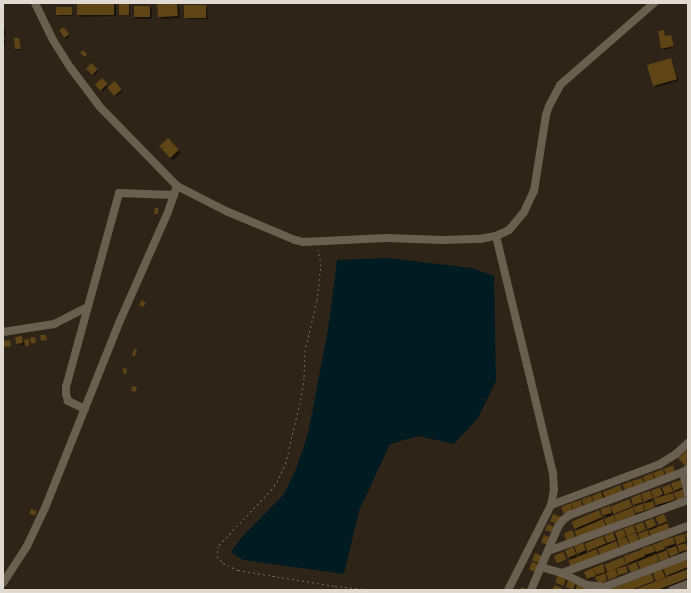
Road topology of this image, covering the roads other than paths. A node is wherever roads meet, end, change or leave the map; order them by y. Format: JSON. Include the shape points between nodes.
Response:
{"nodes":[{"id":1,"x":35,"y":3,"type":"edge"},
{"id":2,"x":654,"y":3,"type":"edge"},
{"id":3,"x":175,"y":190,"type":"junction"},
{"id":4,"x":496,"y":236,"type":"junction"},
{"id":5,"x":87,"y":307,"type":"junction"},
{"id":6,"x":3,"y":332,"type":"edge"},
{"id":7,"x":85,"y":409,"type":"junction"},
{"id":8,"x":688,"y":443,"type":"edge"},
{"id":9,"x":686,"y":470,"type":"edge"},
{"id":10,"x":688,"y":493,"type":"edge"},
{"id":11,"x":688,"y":500,"type":"edge"},
{"id":12,"x":551,"y":506,"type":"junction"},
{"id":13,"x":688,"y":526,"type":"edge"},
{"id":14,"x":548,"y":551,"type":"junction"},
{"id":15,"x":688,"y":554,"type":"edge"},
{"id":16,"x":541,"y":567,"type":"junction"},
{"id":17,"x":562,"y":573,"type":"junction"},
{"id":18,"x":3,"y":583,"type":"edge"},
{"id":19,"x":688,"y":584,"type":"edge"},
{"id":20,"x":675,"y":589,"type":"edge"},
{"id":21,"x":508,"y":590,"type":"edge"},
{"id":22,"x":531,"y":590,"type":"edge"}],
"edges":[{"from":1,"to":3,"type":"street","via":[[70,67],[100,107]]},
{"from":2,"to":4,"type":"street","via":[[560,85],[546,115],[538,172],[531,197],[514,225],[505,233]]},
{"from":3,"to":4,"type":"street","via":[[295,240],[461,240]]},
{"from":3,"to":5,"type":"street","via":[[119,193]]},
{"from":3,"to":7,"type":"street","via":[[154,247],[119,323]]},
{"from":4,"to":12,"type":"street","via":[[553,473],[554,490]]},
{"from":5,"to":6,"type":"street","via":[[54,324]]},
{"from":5,"to":7,"type":"street","via":[[66,394],[68,401]]},
{"from":7,"to":18,"type":"street","via":[[36,528]]},
{"from":8,"to":12,"type":"street","via":[[660,464]]},
{"from":9,"to":10,"type":"street"},
{"from":9,"to":14,"type":"street","via":[[570,515],[558,527]]},
{"from":11,"to":14,"type":"street"},
{"from":12,"to":21,"type":"street"},
{"from":13,"to":17,"type":"street"},
{"from":14,"to":16,"type":"street"},
{"from":15,"to":17,"type":"street","via":[[604,586],[587,585]]},
{"from":16,"to":17,"type":"street"},
{"from":16,"to":22,"type":"street"},
{"from":19,"to":20,"type":"street"}]}
